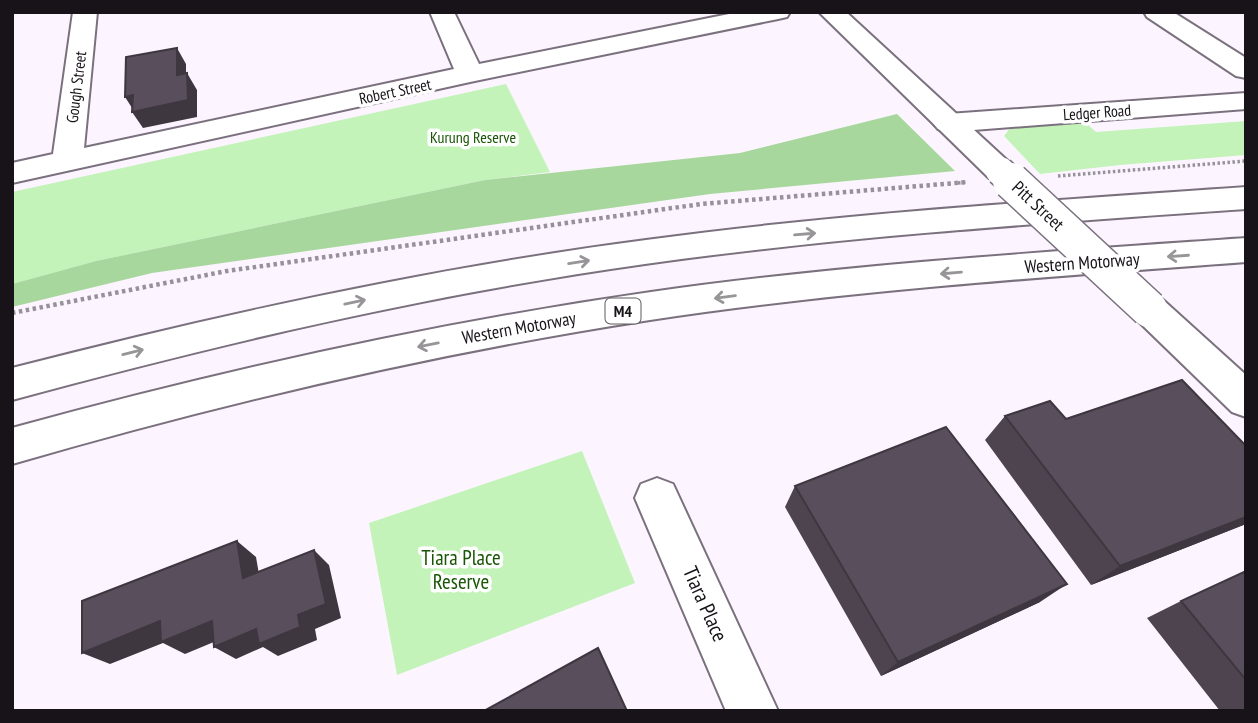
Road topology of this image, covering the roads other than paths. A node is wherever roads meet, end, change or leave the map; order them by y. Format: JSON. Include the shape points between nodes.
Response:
{"nodes":[{"id":1,"x":85,"y":12,"type":"edge"},
{"id":2,"x":442,"y":12,"type":"edge"},
{"id":3,"x":778,"y":12,"type":"edge"},
{"id":4,"x":831,"y":12,"type":"edge"},
{"id":5,"x":1156,"y":12,"type":"edge"},
{"id":6,"x":1246,"y":70,"type":"edge"},
{"id":7,"x":470,"y":74,"type":"junction"},
{"id":8,"x":1246,"y":101,"type":"edge"},
{"id":9,"x":948,"y":123,"type":"junction"},
{"id":10,"x":67,"y":162,"type":"junction"},
{"id":11,"x":12,"y":173,"type":"edge"},
{"id":12,"x":1246,"y":198,"type":"edge"},
{"id":13,"x":1246,"y":250,"type":"edge"},
{"id":14,"x":12,"y":383,"type":"edge"},
{"id":15,"x":1246,"y":400,"type":"edge"},
{"id":16,"x":12,"y":446,"type":"edge"},
{"id":17,"x":657,"y":498,"type":"dead end"},
{"id":18,"x":752,"y":711,"type":"edge"}],
"edges":[{"from":1,"to":10,"type":"main road","name":"Gough Street"},
{"from":2,"to":7,"type":"main road"},
{"from":3,"to":7,"type":"main road","name":"Robert Street"},
{"from":4,"to":9,"type":"main road","name":"Pitt Street"},
{"from":5,"to":6,"type":"main road"},
{"from":7,"to":10,"type":"main road","name":"Robert Street"},
{"from":8,"to":9,"type":"main road","name":"Ledger Road"},
{"from":9,"to":15,"type":"main road","name":"Pitt Street","bridge":true,"via":[[987,176],[1149,309]]},
{"from":10,"to":11,"type":"main road","name":"Robert Street"},
{"from":14,"to":12,"type":"main road","one_way":true,"via":[[224,329],[506,273],[645,252],[916,223]]},
{"from":13,"to":16,"type":"main road","name":"Western Motorway","number":"M4","one_way":true,"via":[[819,285],[626,310],[414,347]]},
{"from":17,"to":18,"type":"main road","name":"Tiara Place"}]}
